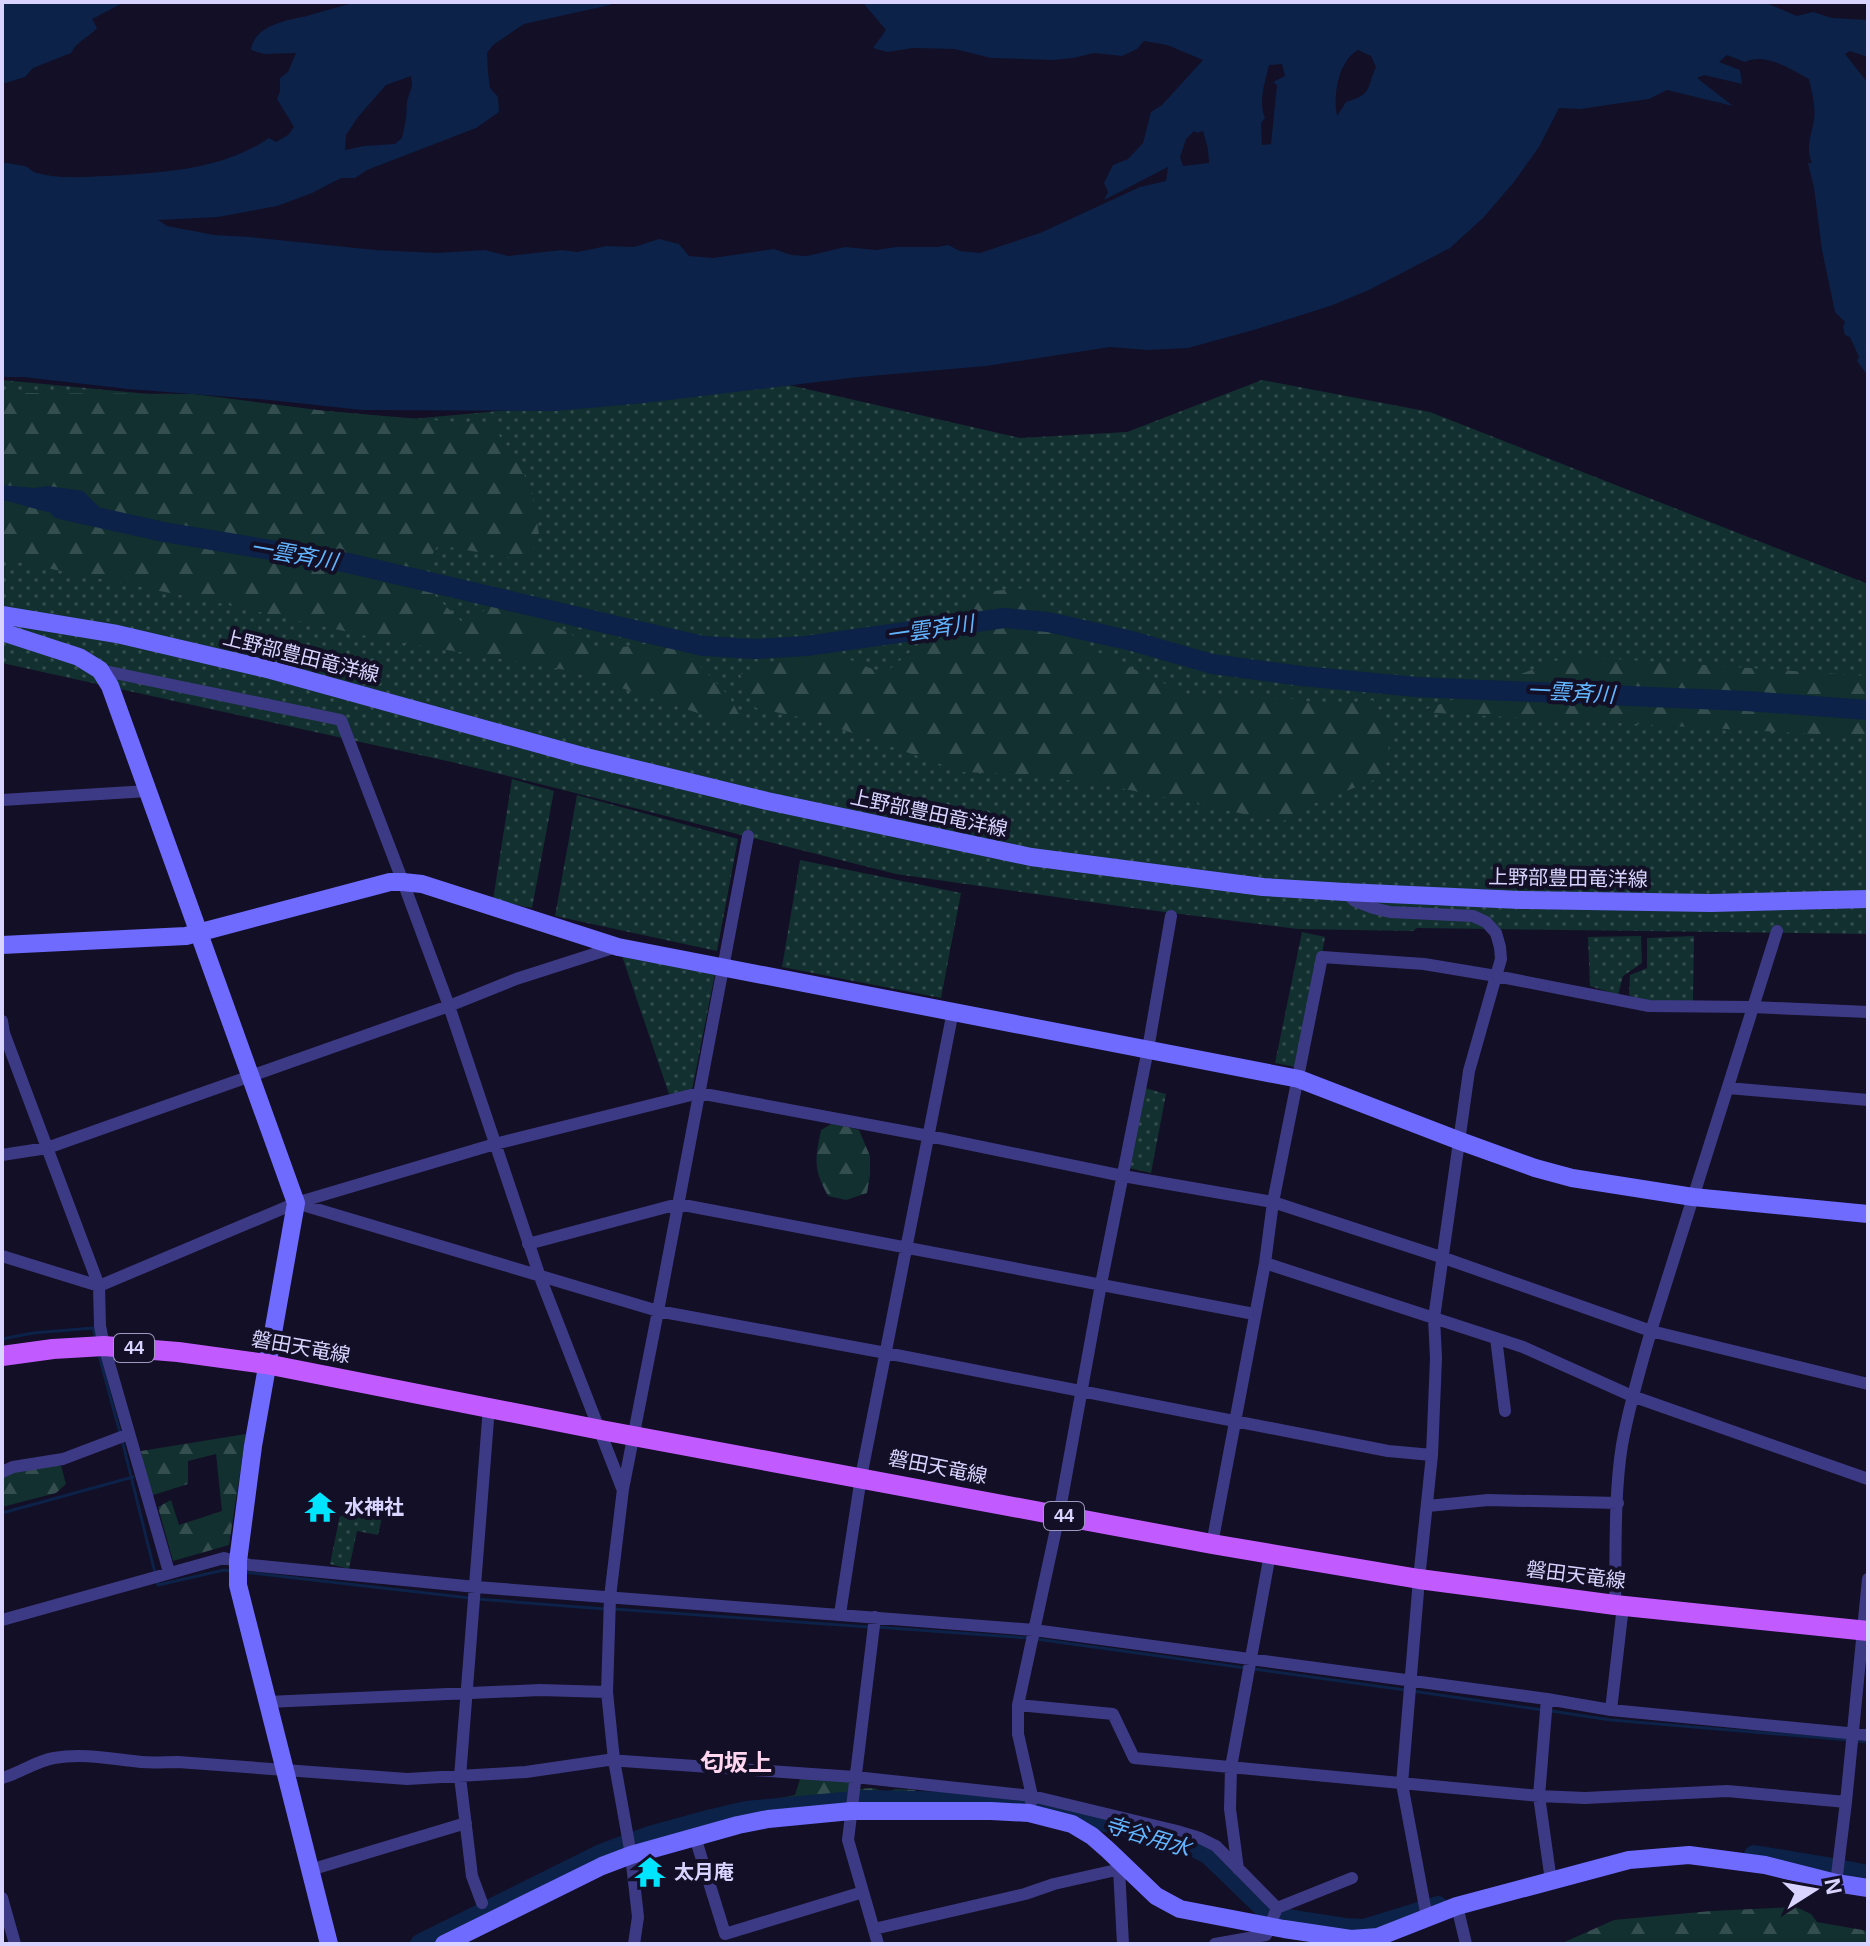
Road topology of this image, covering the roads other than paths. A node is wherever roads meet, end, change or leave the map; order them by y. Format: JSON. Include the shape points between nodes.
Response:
{"nodes":[{"id":1,"x":2,"y":615,"type":"edge"},
{"id":2,"x":2,"y":632,"type":"edge"},
{"id":3,"x":100,"y":670,"type":"junction"},
{"id":4,"x":148,"y":791,"type":"junction"},
{"id":5,"x":2,"y":800,"type":"edge"},
{"id":6,"x":748,"y":836,"type":"dead end"},
{"id":7,"x":403,"y":882,"type":"junction"},
{"id":8,"x":1345,"y":892,"type":"junction"},
{"id":9,"x":1868,"y":899,"type":"edge"},
{"id":10,"x":1171,"y":916,"type":"dead end"},
{"id":11,"x":1777,"y":931,"type":"dead end"},
{"id":12,"x":199,"y":933,"type":"junction"},
{"id":13,"x":2,"y":945,"type":"edge"},
{"id":14,"x":618,"y":947,"type":"junction"},
{"id":15,"x":724,"y":967,"type":"junction"},
{"id":16,"x":1496,"y":976,"type":"junction"},
{"id":17,"x":449,"y":1006,"type":"junction"},
{"id":18,"x":1752,"y":1007,"type":"junction"},
{"id":19,"x":953,"y":1011,"type":"junction"},
{"id":20,"x":1868,"y":1012,"type":"edge"},
{"id":21,"x":2,"y":1021,"type":"edge"},
{"id":22,"x":1148,"y":1049,"type":"junction"},
{"id":23,"x":252,"y":1077,"type":"junction"},
{"id":24,"x":1299,"y":1079,"type":"junction"},
{"id":25,"x":1728,"y":1088,"type":"junction"},
{"id":26,"x":699,"y":1093,"type":"junction"},
{"id":27,"x":1868,"y":1100,"type":"edge"},
{"id":28,"x":929,"y":1136,"type":"junction"},
{"id":29,"x":1460,"y":1141,"type":"junction"},
{"id":30,"x":495,"y":1144,"type":"junction"},
{"id":31,"x":47,"y":1148,"type":"junction"},
{"id":32,"x":2,"y":1155,"type":"edge"},
{"id":33,"x":1123,"y":1176,"type":"junction"},
{"id":34,"x":1693,"y":1197,"type":"junction"},
{"id":35,"x":1273,"y":1202,"type":"junction"},
{"id":36,"x":296,"y":1203,"type":"junction"},
{"id":37,"x":678,"y":1204,"type":"junction"},
{"id":38,"x":1868,"y":1214,"type":"edge"},
{"id":39,"x":528,"y":1244,"type":"junction"},
{"id":40,"x":908,"y":1248,"type":"junction"},
{"id":41,"x":2,"y":1256,"type":"edge"},
{"id":42,"x":1444,"y":1258,"type":"junction"},
{"id":43,"x":1265,"y":1263,"type":"junction"},
{"id":44,"x":540,"y":1277,"type":"junction"},
{"id":45,"x":1101,"y":1284,"type":"junction"},
{"id":46,"x":99,"y":1286,"type":"junction"},
{"id":47,"x":658,"y":1311,"type":"junction"},
{"id":48,"x":1254,"y":1314,"type":"junction"},
{"id":49,"x":1434,"y":1318,"type":"junction"},
{"id":50,"x":1651,"y":1331,"type":"junction"},
{"id":51,"x":1496,"y":1338,"type":"junction"},
{"id":52,"x":104,"y":1346,"type":"junction"},
{"id":53,"x":886,"y":1353,"type":"junction"},
{"id":54,"x":2,"y":1356,"type":"edge"},
{"id":55,"x":266,"y":1364,"type":"junction"},
{"id":56,"x":1868,"y":1384,"type":"edge"},
{"id":57,"x":1082,"y":1391,"type":"junction"},
{"id":58,"x":1632,"y":1396,"type":"junction"},
{"id":59,"x":489,"y":1407,"type":"junction"},
{"id":60,"x":1505,"y":1411,"type":"dead end"},
{"id":61,"x":1235,"y":1420,"type":"junction"},
{"id":62,"x":601,"y":1430,"type":"junction"},
{"id":63,"x":129,"y":1434,"type":"junction"},
{"id":64,"x":634,"y":1435,"type":"junction"},
{"id":65,"x":1432,"y":1455,"type":"junction"},
{"id":66,"x":2,"y":1472,"type":"edge"},
{"id":67,"x":861,"y":1477,"type":"junction"},
{"id":68,"x":1868,"y":1479,"type":"edge"},
{"id":69,"x":623,"y":1489,"type":"junction"},
{"id":70,"x":1618,"y":1503,"type":"junction"},
{"id":71,"x":1428,"y":1506,"type":"junction"},
{"id":72,"x":1059,"y":1515,"type":"junction"},
{"id":73,"x":1212,"y":1544,"type":"junction"},
{"id":74,"x":1270,"y":1554,"type":"junction"},
{"id":75,"x":238,"y":1561,"type":"junction"},
{"id":76,"x":169,"y":1572,"type":"junction"},
{"id":77,"x":1419,"y":1579,"type":"junction"},
{"id":78,"x":1868,"y":1579,"type":"edge"},
{"id":79,"x":476,"y":1587,"type":"junction"},
{"id":80,"x":610,"y":1597,"type":"junction"},
{"id":81,"x":1619,"y":1606,"type":"junction"},
{"id":82,"x":840,"y":1614,"type":"junction"},
{"id":83,"x":875,"y":1617,"type":"junction"},
{"id":84,"x":2,"y":1620,"type":"edge"},
{"id":85,"x":1034,"y":1630,"type":"junction"},
{"id":86,"x":1865,"y":1631,"type":"edge"},
{"id":87,"x":1251,"y":1659,"type":"junction"},
{"id":88,"x":1411,"y":1681,"type":"junction"},
{"id":89,"x":467,"y":1692,"type":"junction"},
{"id":90,"x":607,"y":1692,"type":"junction"},
{"id":91,"x":1547,"y":1699,"type":"junction"},
{"id":92,"x":267,"y":1702,"type":"junction"},
{"id":93,"x":1018,"y":1705,"type":"junction"},
{"id":94,"x":1611,"y":1710,"type":"junction"},
{"id":95,"x":1853,"y":1733,"type":"junction"},
{"id":96,"x":1868,"y":1735,"type":"edge"},
{"id":97,"x":614,"y":1760,"type":"junction"},
{"id":98,"x":1231,"y":1767,"type":"junction"},
{"id":99,"x":286,"y":1771,"type":"junction"},
{"id":100,"x":460,"y":1777,"type":"junction"},
{"id":101,"x":855,"y":1777,"type":"junction"},
{"id":102,"x":2,"y":1778,"type":"edge"},
{"id":103,"x":1402,"y":1784,"type":"junction"},
{"id":104,"x":1539,"y":1796,"type":"junction"},
{"id":105,"x":1846,"y":1802,"type":"junction"},
{"id":106,"x":1030,"y":1805,"type":"junction"},
{"id":107,"x":851,"y":1811,"type":"junction"},
{"id":108,"x":466,"y":1823,"type":"junction"},
{"id":109,"x":695,"y":1837,"type":"junction"},
{"id":110,"x":631,"y":1855,"type":"junction"},
{"id":111,"x":1122,"y":1868,"type":"junction"},
{"id":112,"x":1238,"y":1869,"type":"junction"},
{"id":113,"x":310,"y":1870,"type":"junction"},
{"id":114,"x":1352,"y":1878,"type":"dead end"},
{"id":115,"x":1551,"y":1881,"type":"junction"},
{"id":116,"x":1836,"y":1883,"type":"junction"},
{"id":117,"x":1868,"y":1888,"type":"edge"},
{"id":118,"x":863,"y":1892,"type":"junction"},
{"id":119,"x":2,"y":1898,"type":"edge"},
{"id":120,"x":482,"y":1903,"type":"dead end"},
{"id":121,"x":1457,"y":1906,"type":"junction"},
{"id":122,"x":1274,"y":1917,"type":"junction"},
{"id":123,"x":1427,"y":1918,"type":"junction"},
{"id":124,"x":874,"y":1929,"type":"junction"},
{"id":125,"x":464,"y":1939,"type":"edge"},
{"id":126,"x":1378,"y":1940,"type":"edge"},
{"id":127,"x":15,"y":1944,"type":"edge"},
{"id":128,"x":329,"y":1944,"type":"edge"},
{"id":129,"x":444,"y":1944,"type":"edge"},
{"id":130,"x":634,"y":1944,"type":"edge"},
{"id":131,"x":878,"y":1944,"type":"edge"},
{"id":132,"x":1123,"y":1944,"type":"edge"},
{"id":133,"x":1215,"y":1944,"type":"edge"},
{"id":134,"x":1466,"y":1944,"type":"edge"}],
"edges":[{"from":1,"to":8,"type":"street","name":"上野部豊田竜洋線","via":[[117,634],[271,670],[582,756],[1031,857],[1263,887]]},
{"from":2,"to":3,"type":"street","via":[[79,657]]},
{"from":3,"to":4,"type":"street"},
{"from":3,"to":7,"type":"street","via":[[341,720]]},
{"from":4,"to":5,"type":"street"},
{"from":4,"to":12,"type":"street"},
{"from":6,"to":15,"type":"street"},
{"from":7,"to":12,"type":"street"},
{"from":7,"to":14,"type":"street"},
{"from":7,"to":17,"type":"street"},
{"from":8,"to":9,"type":"street","name":"上野部豊田竜洋線","via":[[1711,903]]},
{"from":8,"to":16,"type":"street","via":[[1355,901],[1390,912],[1473,916],[1486,922],[1500,947]]},
{"from":10,"to":22,"type":"street"},
{"from":11,"to":18,"type":"street"},
{"from":12,"to":13,"type":"street"},
{"from":12,"to":23,"type":"street"},
{"from":14,"to":15,"type":"street"},
{"from":14,"to":17,"type":"street"},
{"from":15,"to":19,"type":"street"},
{"from":15,"to":26,"type":"street"},
{"from":16,"to":18,"type":"street","via":[[1649,1006]]},
{"from":16,"to":24,"type":"street","via":[[1424,964],[1322,957]]},
{"from":16,"to":29,"type":"street","via":[[1469,1071]]},
{"from":17,"to":23,"type":"street"},
{"from":17,"to":30,"type":"street"},
{"from":18,"to":20,"type":"street"},
{"from":18,"to":25,"type":"street"},
{"from":19,"to":22,"type":"street"},
{"from":19,"to":28,"type":"street"},
{"from":21,"to":31,"type":"street"},
{"from":22,"to":24,"type":"street"},
{"from":22,"to":33,"type":"street"},
{"from":23,"to":31,"type":"street"},
{"from":23,"to":36,"type":"street"},
{"from":24,"to":29,"type":"street"},
{"from":24,"to":35,"type":"street"},
{"from":25,"to":27,"type":"street"},
{"from":25,"to":34,"type":"street"},
{"from":26,"to":28,"type":"street"},
{"from":26,"to":30,"type":"street"},
{"from":26,"to":37,"type":"street"},
{"from":28,"to":33,"type":"street"},
{"from":28,"to":40,"type":"street"},
{"from":29,"to":34,"type":"street","via":[[1572,1178]]},
{"from":29,"to":42,"type":"street"},
{"from":30,"to":36,"type":"street"},
{"from":30,"to":39,"type":"street"},
{"from":31,"to":32,"type":"street"},
{"from":31,"to":46,"type":"street"},
{"from":33,"to":35,"type":"street"},
{"from":33,"to":45,"type":"street"},
{"from":34,"to":38,"type":"street"},
{"from":34,"to":50,"type":"street"},
{"from":35,"to":42,"type":"street"},
{"from":35,"to":43,"type":"street"},
{"from":36,"to":44,"type":"street"},
{"from":36,"to":46,"type":"street"},
{"from":36,"to":55,"type":"street"},
{"from":37,"to":39,"type":"street"},
{"from":37,"to":40,"type":"street"},
{"from":37,"to":47,"type":"street"},
{"from":39,"to":44,"type":"street"},
{"from":40,"to":45,"type":"street"},
{"from":40,"to":53,"type":"street"},
{"from":41,"to":46,"type":"street"},
{"from":42,"to":49,"type":"street"},
{"from":42,"to":50,"type":"street"},
{"from":43,"to":48,"type":"street"},
{"from":43,"to":49,"type":"street"},
{"from":44,"to":47,"type":"street"},
{"from":44,"to":62,"type":"street"},
{"from":45,"to":48,"type":"street"},
{"from":45,"to":57,"type":"street"},
{"from":46,"to":52,"type":"street"},
{"from":47,"to":53,"type":"street"},
{"from":47,"to":64,"type":"street"},
{"from":48,"to":61,"type":"street"},
{"from":49,"to":51,"type":"street"},
{"from":49,"to":65,"type":"street"},
{"from":50,"to":56,"type":"street"},
{"from":50,"to":58,"type":"street"},
{"from":51,"to":58,"type":"street"},
{"from":51,"to":60,"type":"street"},
{"from":52,"to":54,"type":"main road","name":"磐田天竜線","number":"44"},
{"from":52,"to":55,"type":"main road","name":"磐田天竜線","number":"44"},
{"from":52,"to":63,"type":"street"},
{"from":53,"to":57,"type":"street"},
{"from":53,"to":67,"type":"street"},
{"from":55,"to":59,"type":"main road","name":"磐田天竜線","number":"44"},
{"from":55,"to":75,"type":"street"},
{"from":57,"to":61,"type":"street"},
{"from":57,"to":72,"type":"street"},
{"from":58,"to":68,"type":"street"},
{"from":58,"to":70,"type":"street"},
{"from":59,"to":62,"type":"main road","name":"磐田天竜線","number":"44"},
{"from":59,"to":79,"type":"street"},
{"from":61,"to":65,"type":"street"},
{"from":61,"to":73,"type":"street"},
{"from":62,"to":64,"type":"main road","name":"磐田天竜線","number":"44"},
{"from":62,"to":69,"type":"street"},
{"from":63,"to":66,"type":"street","via":[[63,1459]]},
{"from":63,"to":76,"type":"street"},
{"from":64,"to":67,"type":"main road","name":"磐田天竜線","number":"44"},
{"from":64,"to":69,"type":"street"},
{"from":65,"to":71,"type":"street"},
{"from":67,"to":72,"type":"main road","name":"磐田天竜線","number":"44"},
{"from":67,"to":82,"type":"street"},
{"from":69,"to":80,"type":"street"},
{"from":70,"to":71,"type":"street","via":[[1488,1500]]},
{"from":70,"to":81,"type":"street"},
{"from":71,"to":77,"type":"street"},
{"from":72,"to":73,"type":"main road","name":"磐田天竜線","number":"44"},
{"from":72,"to":85,"type":"street"},
{"from":73,"to":74,"type":"main road","name":"磐田天竜線","number":"44"},
{"from":74,"to":77,"type":"main road","name":"磐田天竜線","number":"44"},
{"from":74,"to":87,"type":"street"},
{"from":75,"to":76,"type":"street","via":[[224,1558]]},
{"from":75,"to":79,"type":"street"},
{"from":75,"to":92,"type":"street","via":[[238,1585]]},
{"from":76,"to":84,"type":"street"},
{"from":77,"to":81,"type":"main road","name":"磐田天竜線","number":"44"},
{"from":77,"to":88,"type":"street"},
{"from":78,"to":86,"type":"street"},
{"from":79,"to":80,"type":"street"},
{"from":79,"to":89,"type":"street"},
{"from":80,"to":82,"type":"street"},
{"from":80,"to":90,"type":"street"},
{"from":81,"to":86,"type":"main road","name":"磐田天竜線","number":"44"},
{"from":81,"to":94,"type":"street"},
{"from":82,"to":83,"type":"street"},
{"from":83,"to":85,"type":"street"},
{"from":83,"to":101,"type":"street"},
{"from":85,"to":87,"type":"street"},
{"from":85,"to":93,"type":"street"},
{"from":86,"to":95,"type":"street"},
{"from":87,"to":88,"type":"street"},
{"from":87,"to":98,"type":"street"},
{"from":88,"to":91,"type":"street"},
{"from":88,"to":103,"type":"street"},
{"from":89,"to":90,"type":"street"},
{"from":89,"to":92,"type":"street"},
{"from":89,"to":100,"type":"street"},
{"from":90,"to":97,"type":"street"},
{"from":91,"to":94,"type":"street"},
{"from":91,"to":104,"type":"street"},
{"from":92,"to":99,"type":"street"},
{"from":93,"to":98,"type":"street","via":[[1113,1714],[1134,1758]]},
{"from":93,"to":106,"type":"street"},
{"from":94,"to":95,"type":"street"},
{"from":95,"to":96,"type":"street"},
{"from":95,"to":105,"type":"street"},
{"from":97,"to":100,"type":"street"},
{"from":97,"to":101,"type":"street"},
{"from":97,"to":110,"type":"street"},
{"from":98,"to":103,"type":"street"},
{"from":98,"to":112,"type":"street"},
{"from":99,"to":100,"type":"street"},
{"from":99,"to":102,"type":"street","via":[[70,1756],[50,1758]]},
{"from":99,"to":113,"type":"street"},
{"from":100,"to":108,"type":"street"},
{"from":101,"to":106,"type":"street"},
{"from":101,"to":107,"type":"street"},
{"from":103,"to":104,"type":"street"},
{"from":103,"to":123,"type":"street"},
{"from":104,"to":105,"type":"street","via":[[1727,1791]]},
{"from":104,"to":115,"type":"street"},
{"from":105,"to":116,"type":"street"},
{"from":106,"to":107,"type":"street"},
{"from":106,"to":111,"type":"street","via":[[1092,1836]]},
{"from":106,"to":112,"type":"street","via":[[1200,1838]]},
{"from":107,"to":109,"type":"street","via":[[768,1819]]},
{"from":107,"to":118,"type":"street","via":[[848,1840]]},
{"from":108,"to":113,"type":"street"},
{"from":108,"to":120,"type":"street","via":[[472,1876]]},
{"from":109,"to":110,"type":"street"},
{"from":109,"to":118,"type":"street","via":[[725,1934]]},
{"from":110,"to":125,"type":"street"},
{"from":110,"to":130,"type":"street","via":[[638,1917]]},
{"from":111,"to":122,"type":"street","via":[[1180,1909]]},
{"from":111,"to":124,"type":"street"},
{"from":111,"to":132,"type":"street"},
{"from":112,"to":122,"type":"street"},
{"from":113,"to":128,"type":"street"},
{"from":114,"to":122,"type":"street"},
{"from":115,"to":116,"type":"street","via":[[1629,1860],[1689,1855],[1765,1865]]},
{"from":115,"to":121,"type":"street"},
{"from":116,"to":117,"type":"street"},
{"from":118,"to":124,"type":"street"},
{"from":119,"to":127,"type":"street"},
{"from":121,"to":123,"type":"street"},
{"from":121,"to":134,"type":"street"},
{"from":122,"to":126,"type":"street","via":[[1351,1939]]},
{"from":122,"to":133,"type":"street","via":[[1266,1935]]},
{"from":123,"to":126,"type":"street"},
{"from":124,"to":131,"type":"street"},
{"from":125,"to":129,"type":"street"}]}
